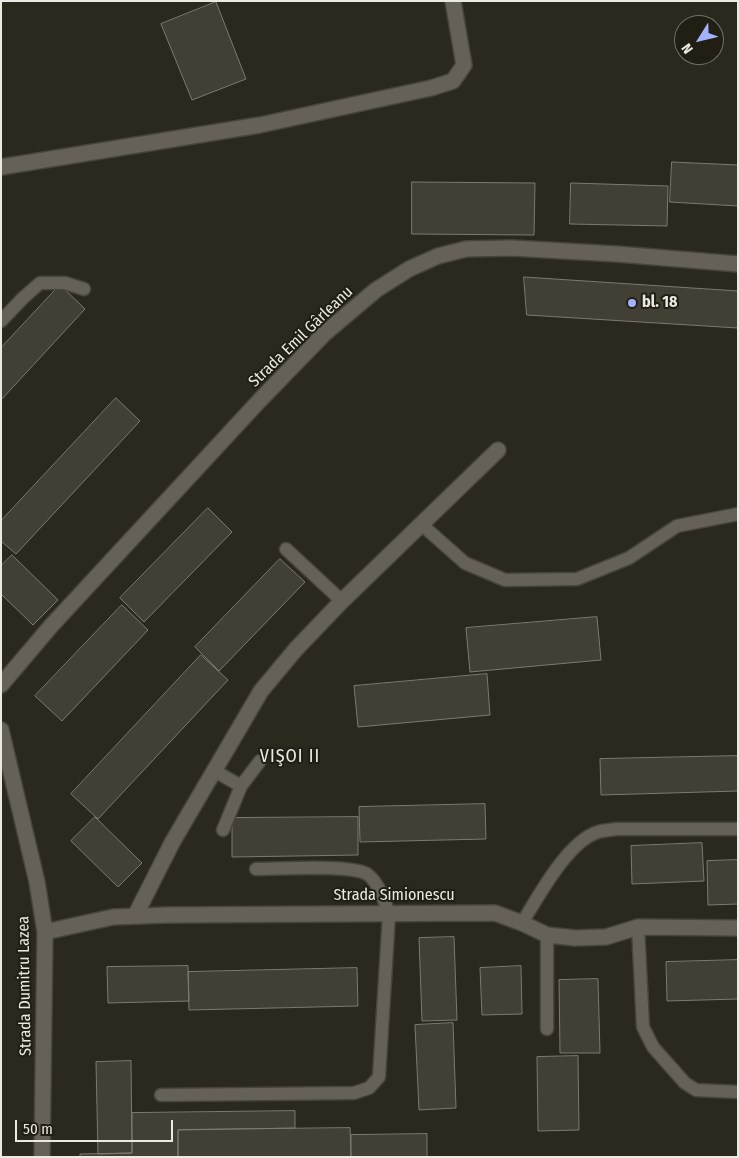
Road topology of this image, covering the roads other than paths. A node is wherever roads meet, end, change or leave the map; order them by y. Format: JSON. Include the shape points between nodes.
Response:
{"nodes":[{"id":1,"x":453,"y":1,"type":"edge"},
{"id":2,"x":1,"y":166,"type":"edge"},
{"id":3,"x":738,"y":264,"type":"edge"},
{"id":4,"x":84,"y":289,"type":"dead end"},
{"id":5,"x":1,"y":321,"type":"edge"},
{"id":6,"x":498,"y":450,"type":"dead end"},
{"id":7,"x":738,"y":514,"type":"edge"},
{"id":8,"x":421,"y":524,"type":"junction"},
{"id":9,"x":286,"y":550,"type":"dead end"},
{"id":10,"x":342,"y":601,"type":"junction"},
{"id":11,"x":1,"y":685,"type":"edge"},
{"id":12,"x":1,"y":730,"type":"edge"},
{"id":13,"x":260,"y":762,"type":"dead end"},
{"id":14,"x":214,"y":770,"type":"junction"},
{"id":15,"x":241,"y":786,"type":"junction"},
{"id":16,"x":738,"y":829,"type":"edge"},
{"id":17,"x":223,"y":830,"type":"dead end"},
{"id":18,"x":256,"y":869,"type":"dead end"},
{"id":19,"x":389,"y":914,"type":"junction"},
{"id":20,"x":135,"y":916,"type":"junction"},
{"id":21,"x":522,"y":923,"type":"junction"},
{"id":22,"x":638,"y":927,"type":"junction"},
{"id":23,"x":738,"y":928,"type":"edge"},
{"id":24,"x":45,"y":932,"type":"junction"},
{"id":25,"x":547,"y":935,"type":"junction"},
{"id":26,"x":546,"y":1029,"type":"dead end"},
{"id":27,"x":738,"y":1092,"type":"edge"},
{"id":28,"x":161,"y":1095,"type":"dead end"},
{"id":29,"x":42,"y":1157,"type":"edge"}],
"edges":[{"from":1,"to":2,"type":"street","via":[[464,65],[453,81],[260,125]]},
{"from":3,"to":11,"type":"street","name":"Strada Emil Gârleanu","via":[[511,248],[466,249],[438,256],[409,269],[376,290],[325,333],[51,626]]},
{"from":4,"to":5,"type":"lane","via":[[65,283],[40,283]]},
{"from":6,"to":8,"type":"street"},
{"from":7,"to":8,"type":"lane","via":[[678,526],[629,558],[577,579],[505,580],[465,563]]},
{"from":8,"to":10,"type":"street"},
{"from":9,"to":10,"type":"lane"},
{"from":10,"to":14,"type":"street","via":[[261,691]]},
{"from":12,"to":24,"type":"street","name":"Strada Dumitru Lazea","via":[[37,882]]},
{"from":13,"to":15,"type":"lane"},
{"from":14,"to":15,"type":"lane"},
{"from":14,"to":20,"type":"street"},
{"from":15,"to":17,"type":"lane"},
{"from":16,"to":21,"type":"lane","via":[[617,829],[597,832],[568,854]]},
{"from":18,"to":19,"type":"lane","via":[[349,868],[368,874],[380,890]]},
{"from":19,"to":20,"type":"street","name":"Strada Simionescu"},
{"from":19,"to":21,"type":"street","name":"Strada Simionescu","via":[[495,913]]},
{"from":19,"to":28,"type":"lane","via":[[379,1077],[369,1088],[354,1093]]},
{"from":20,"to":24,"type":"street","name":"Strada Simionescu","via":[[113,917]]},
{"from":21,"to":25,"type":"street","name":"Strada Simionescu"},
{"from":22,"to":23,"type":"street","name":"Strada Simionescu"},
{"from":22,"to":25,"type":"street","name":"Strada Simionescu","via":[[606,937]]},
{"from":22,"to":27,"type":"lane","via":[[643,1027],[653,1047],[685,1083],[696,1090]]},
{"from":24,"to":29,"type":"street","name":"Strada Dumitru Lazea"},
{"from":25,"to":26,"type":"lane"}]}
